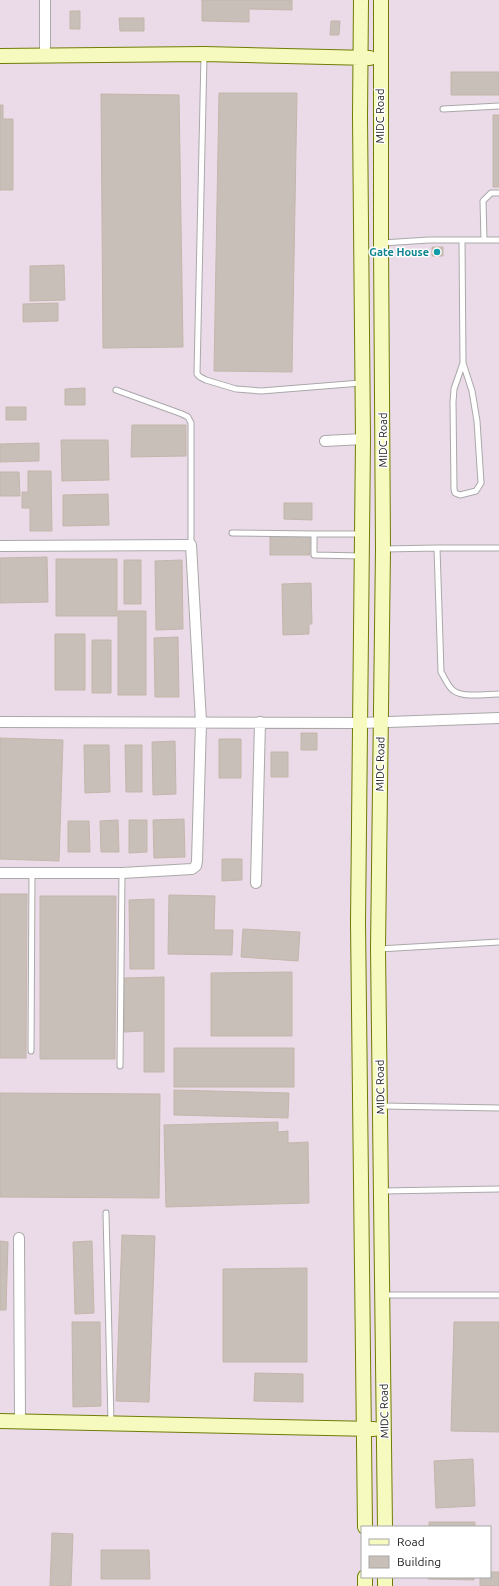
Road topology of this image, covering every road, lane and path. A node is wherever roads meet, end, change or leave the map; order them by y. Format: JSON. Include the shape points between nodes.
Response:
{"nodes":[{"id":1,"x":45,"y":0,"type":"edge"},
{"id":2,"x":361,"y":0,"type":"edge"},
{"id":3,"x":381,"y":0,"type":"edge"},
{"id":4,"x":204,"y":54,"type":"junction"},
{"id":5,"x":45,"y":55,"type":"junction"},
{"id":6,"x":0,"y":56,"type":"edge"},
{"id":7,"x":380,"y":57,"type":"junction"},
{"id":8,"x":360,"y":58,"type":"junction"},
{"id":9,"x":499,"y":106,"type":"edge"},
{"id":10,"x":443,"y":109,"type":"dead end"},
{"id":11,"x":499,"y":193,"type":"edge"},
{"id":12,"x":462,"y":240,"type":"junction"},
{"id":13,"x":484,"y":240,"type":"junction"},
{"id":14,"x":499,"y":240,"type":"edge"},
{"id":15,"x":381,"y":243,"type":"junction"},
{"id":16,"x":463,"y":363,"type":"junction"},
{"id":17,"x":363,"y":383,"type":"junction"},
{"id":18,"x":116,"y":390,"type":"dead end"},
{"id":19,"x":363,"y":439,"type":"junction"},
{"id":20,"x":325,"y":441,"type":"dead end"},
{"id":21,"x":232,"y":533,"type":"dead end"},
{"id":22,"x":314,"y":534,"type":"junction"},
{"id":23,"x":362,"y":534,"type":"junction"},
{"id":24,"x":191,"y":545,"type":"junction"},
{"id":25,"x":0,"y":546,"type":"edge"},
{"id":26,"x":437,"y":548,"type":"junction"},
{"id":27,"x":499,"y":548,"type":"edge"},
{"id":28,"x":383,"y":549,"type":"junction"},
{"id":29,"x":362,"y":556,"type":"junction"},
{"id":30,"x":499,"y":694,"type":"edge"},
{"id":31,"x":499,"y":718,"type":"edge"},
{"id":32,"x":0,"y":722,"type":"edge"},
{"id":33,"x":201,"y":722,"type":"junction"},
{"id":34,"x":260,"y":722,"type":"junction"},
{"id":35,"x":381,"y":722,"type":"junction"},
{"id":36,"x":361,"y":723,"type":"junction"},
{"id":37,"x":32,"y":872,"type":"junction"},
{"id":38,"x":0,"y":873,"type":"edge"},
{"id":39,"x":122,"y":873,"type":"junction"},
{"id":40,"x":256,"y":883,"type":"dead end"},
{"id":41,"x":499,"y":942,"type":"edge"},
{"id":42,"x":378,"y":949,"type":"junction"},
{"id":43,"x":31,"y":1051,"type":"dead end"},
{"id":44,"x":120,"y":1066,"type":"dead end"},
{"id":45,"x":381,"y":1106,"type":"junction"},
{"id":46,"x":499,"y":1108,"type":"edge"},
{"id":47,"x":499,"y":1189,"type":"edge"},
{"id":48,"x":382,"y":1191,"type":"junction"},
{"id":49,"x":106,"y":1213,"type":"dead end"},
{"id":50,"x":19,"y":1238,"type":"dead end"},
{"id":51,"x":383,"y":1295,"type":"junction"},
{"id":52,"x":499,"y":1295,"type":"edge"},
{"id":53,"x":20,"y":1420,"type":"junction"},
{"id":54,"x":0,"y":1421,"type":"edge"},
{"id":55,"x":111,"y":1423,"type":"junction"},
{"id":56,"x":365,"y":1429,"type":"junction"},
{"id":57,"x":385,"y":1429,"type":"junction"},
{"id":58,"x":365,"y":1526,"type":"edge"},
{"id":59,"x":385,"y":1526,"type":"edge"}],
"edges":[{"from":1,"to":5,"type":"street"},
{"from":2,"to":8,"type":"main road","name":"MIDC Road"},
{"from":3,"to":7,"type":"main road","name":"MIDC Road"},
{"from":4,"to":5,"type":"main road"},
{"from":4,"to":8,"type":"main road"},
{"from":4,"to":17,"type":"lane","via":[[198,374],[206,380],[236,389],[261,391]]},
{"from":5,"to":6,"type":"main road"},
{"from":7,"to":8,"type":"main road"},
{"from":7,"to":15,"type":"main road","name":"MIDC Road"},
{"from":8,"to":17,"type":"main road","name":"MIDC Road"},
{"from":9,"to":10,"type":"lane"},
{"from":11,"to":13,"type":"lane","via":[[486,196],[483,201]]},
{"from":12,"to":13,"type":"lane"},
{"from":12,"to":15,"type":"lane"},
{"from":12,"to":16,"type":"lane"},
{"from":13,"to":14,"type":"lane"},
{"from":15,"to":28,"type":"main road","name":"MIDC Road"},
{"from":16,"to":16,"type":"lane","via":[[454,389],[453,402],[454,489],[455,493],[460,495],[476,491],[481,484],[472,391]]},
{"from":17,"to":19,"type":"main road","name":"MIDC Road"},
{"from":18,"to":24,"type":"lane","via":[[182,414],[188,417],[191,423]]},
{"from":19,"to":20,"type":"street"},
{"from":19,"to":23,"type":"main road","name":"MIDC Road"},
{"from":21,"to":22,"type":"lane"},
{"from":22,"to":23,"type":"lane"},
{"from":22,"to":29,"type":"lane","via":[[314,555]]},
{"from":23,"to":29,"type":"main road","name":"MIDC Road"},
{"from":24,"to":25,"type":"street"},
{"from":24,"to":33,"type":"street"},
{"from":26,"to":27,"type":"lane"},
{"from":26,"to":28,"type":"lane"},
{"from":26,"to":30,"type":"lane","via":[[441,672],[454,691],[463,694]]},
{"from":28,"to":35,"type":"main road","name":"MIDC Road"},
{"from":29,"to":36,"type":"main road","name":"MIDC Road"},
{"from":31,"to":35,"type":"street"},
{"from":32,"to":33,"type":"street"},
{"from":33,"to":34,"type":"street"},
{"from":33,"to":39,"type":"street","via":[[196,866],[192,869]]},
{"from":34,"to":36,"type":"street"},
{"from":34,"to":40,"type":"street"},
{"from":35,"to":36,"type":"street"},
{"from":35,"to":42,"type":"main road","name":"MIDC Road"},
{"from":36,"to":56,"type":"main road","name":"MIDC Road","via":[[358,923]]},
{"from":37,"to":38,"type":"street"},
{"from":37,"to":39,"type":"street"},
{"from":37,"to":43,"type":"lane"},
{"from":39,"to":44,"type":"lane"},
{"from":41,"to":42,"type":"lane"},
{"from":42,"to":45,"type":"main road","name":"MIDC Road"},
{"from":45,"to":46,"type":"lane"},
{"from":45,"to":48,"type":"main road","name":"MIDC Road"},
{"from":47,"to":48,"type":"lane"},
{"from":48,"to":51,"type":"main road","name":"MIDC Road"},
{"from":49,"to":55,"type":"lane"},
{"from":50,"to":53,"type":"street"},
{"from":51,"to":52,"type":"lane"},
{"from":51,"to":57,"type":"main road","name":"MIDC Road"},
{"from":53,"to":54,"type":"main road"},
{"from":53,"to":55,"type":"main road"},
{"from":55,"to":56,"type":"main road"},
{"from":56,"to":57,"type":"main road"},
{"from":56,"to":58,"type":"main road","name":"MIDC Road"},
{"from":57,"to":59,"type":"main road","name":"MIDC Road"}]}
